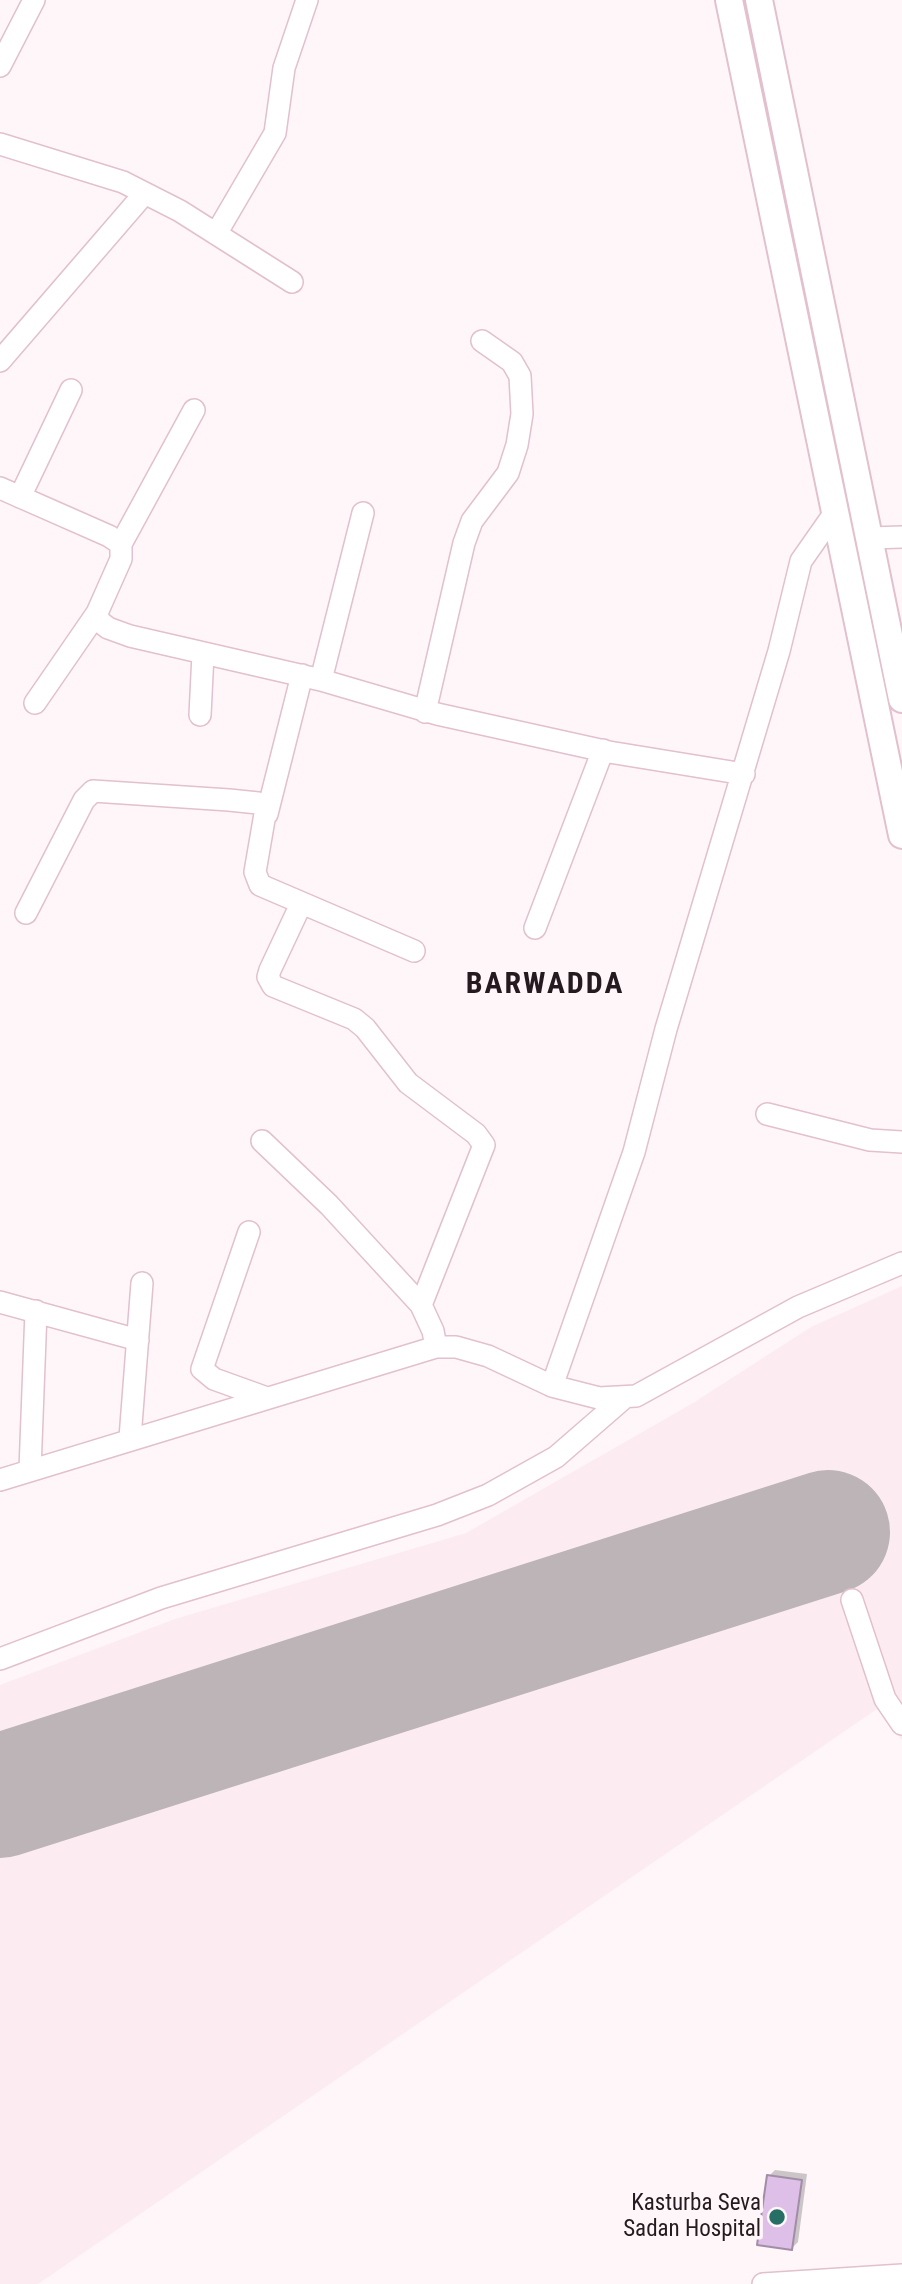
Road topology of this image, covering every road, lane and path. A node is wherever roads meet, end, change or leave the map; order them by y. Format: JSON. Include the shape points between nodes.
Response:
{"nodes":[{"id":1,"x":34,"y":0,"type":"edge"},
{"id":2,"x":307,"y":0,"type":"edge"},
{"id":3,"x":729,"y":0,"type":"edge"},
{"id":4,"x":759,"y":0,"type":"edge"},
{"id":5,"x":0,"y":66,"type":"edge"},
{"id":6,"x":0,"y":144,"type":"edge"},
{"id":7,"x":144,"y":194,"type":"junction"},
{"id":8,"x":216,"y":234,"type":"junction"},
{"id":9,"x":292,"y":282,"type":"dead end"},
{"id":10,"x":482,"y":341,"type":"dead end"},
{"id":11,"x":0,"y":361,"type":"edge"},
{"id":12,"x":71,"y":390,"type":"dead end"},
{"id":13,"x":194,"y":410,"type":"dead end"},
{"id":14,"x":0,"y":488,"type":"edge"},
{"id":15,"x":20,"y":497,"type":"junction"},
{"id":16,"x":836,"y":511,"type":"junction"},
{"id":17,"x":363,"y":513,"type":"dead end"},
{"id":18,"x":902,"y":537,"type":"edge"},
{"id":19,"x":870,"y":538,"type":"junction"},
{"id":20,"x":121,"y":544,"type":"junction"},
{"id":21,"x":97,"y":613,"type":"junction"},
{"id":22,"x":203,"y":654,"type":"junction"},
{"id":23,"x":311,"y":678,"type":"junction"},
{"id":24,"x":902,"y":699,"type":"edge"},
{"id":25,"x":35,"y":703,"type":"dead end"},
{"id":26,"x":425,"y":712,"type":"junction"},
{"id":27,"x":200,"y":715,"type":"dead end"},
{"id":28,"x":603,"y":750,"type":"junction"},
{"id":29,"x":744,"y":774,"type":"junction"},
{"id":30,"x":267,"y":814,"type":"junction"},
{"id":31,"x":902,"y":835,"type":"edge"},
{"id":32,"x":301,"y":904,"type":"junction"},
{"id":33,"x":26,"y":913,"type":"dead end"},
{"id":34,"x":535,"y":928,"type":"dead end"},
{"id":35,"x":414,"y":951,"type":"dead end"},
{"id":36,"x":767,"y":1114,"type":"dead end"},
{"id":37,"x":262,"y":1140,"type":"dead end"},
{"id":38,"x":902,"y":1142,"type":"edge"},
{"id":39,"x":250,"y":1232,"type":"dead end"},
{"id":40,"x":902,"y":1263,"type":"edge"},
{"id":41,"x":142,"y":1283,"type":"dead end"},
{"id":42,"x":0,"y":1302,"type":"edge"},
{"id":43,"x":421,"y":1305,"type":"junction"},
{"id":44,"x":36,"y":1311,"type":"junction"},
{"id":45,"x":138,"y":1340,"type":"junction"},
{"id":46,"x":436,"y":1347,"type":"junction"},
{"id":47,"x":551,"y":1387,"type":"junction"},
{"id":48,"x":264,"y":1397,"type":"junction"},
{"id":49,"x":624,"y":1398,"type":"junction"},
{"id":50,"x":130,"y":1438,"type":"junction"},
{"id":51,"x":30,"y":1470,"type":"junction"},
{"id":52,"x":0,"y":1480,"type":"edge"},
{"id":53,"x":852,"y":1600,"type":"dead end"},
{"id":54,"x":0,"y":1659,"type":"edge"},
{"id":55,"x":902,"y":1724,"type":"edge"},
{"id":56,"x":902,"y":2275,"type":"edge"},
{"id":57,"x":763,"y":2284,"type":"edge"}],
"edges":[{"from":1,"to":5,"type":"street"},
{"from":2,"to":8,"type":"street","via":[[284,68],[275,133]]},
{"from":3,"to":16,"type":"main road"},
{"from":4,"to":19,"type":"main road"},
{"from":6,"to":7,"type":"street","via":[[123,182]]},
{"from":7,"to":8,"type":"street"},
{"from":7,"to":11,"type":"street"},
{"from":8,"to":9,"type":"street"},
{"from":10,"to":26,"type":"street","via":[[512,362],[520,376],[522,414],[508,473],[472,521],[464,543]]},
{"from":12,"to":15,"type":"street"},
{"from":13,"to":20,"type":"street"},
{"from":14,"to":15,"type":"street"},
{"from":15,"to":20,"type":"street"},
{"from":16,"to":29,"type":"street","via":[[801,561]]},
{"from":16,"to":31,"type":"main road"},
{"from":17,"to":23,"type":"street"},
{"from":18,"to":19,"type":"street"},
{"from":19,"to":24,"type":"main road"},
{"from":20,"to":21,"type":"street","via":[[121,559]]},
{"from":21,"to":22,"type":"street","via":[[99,621],[119,632]]},
{"from":21,"to":25,"type":"street"},
{"from":22,"to":23,"type":"street"},
{"from":22,"to":27,"type":"street"},
{"from":23,"to":26,"type":"street"},
{"from":23,"to":30,"type":"street"},
{"from":26,"to":28,"type":"street"},
{"from":28,"to":29,"type":"street"},
{"from":28,"to":34,"type":"street"},
{"from":29,"to":47,"type":"street","via":[[666,1029],[634,1152]]},
{"from":30,"to":32,"type":"street","via":[[256,880]]},
{"from":30,"to":33,"type":"street","via":[[258,803],[93,791],[84,800]]},
{"from":32,"to":35,"type":"street"},
{"from":32,"to":43,"type":"street","via":[[270,970],[273,986],[354,1019],[408,1083],[484,1145]]},
{"from":36,"to":38,"type":"street","via":[[870,1140]]},
{"from":37,"to":43,"type":"street"},
{"from":39,"to":48,"type":"street","via":[[202,1369],[214,1379]]},
{"from":40,"to":49,"type":"street","via":[[798,1307],[669,1379]]},
{"from":41,"to":45,"type":"street"},
{"from":42,"to":44,"type":"street"},
{"from":43,"to":46,"type":"street"},
{"from":44,"to":45,"type":"street"},
{"from":44,"to":51,"type":"street"},
{"from":45,"to":50,"type":"street"},
{"from":46,"to":47,"type":"street","via":[[488,1356]]},
{"from":46,"to":48,"type":"street"},
{"from":47,"to":49,"type":"street","via":[[599,1398]]},
{"from":48,"to":50,"type":"street"},
{"from":49,"to":54,"type":"street","via":[[556,1457],[488,1495],[437,1515],[161,1598]]},
{"from":50,"to":51,"type":"street"},
{"from":51,"to":52,"type":"street"},
{"from":53,"to":55,"type":"street","via":[[885,1699]]},
{"from":56,"to":57,"type":"street"}]}
